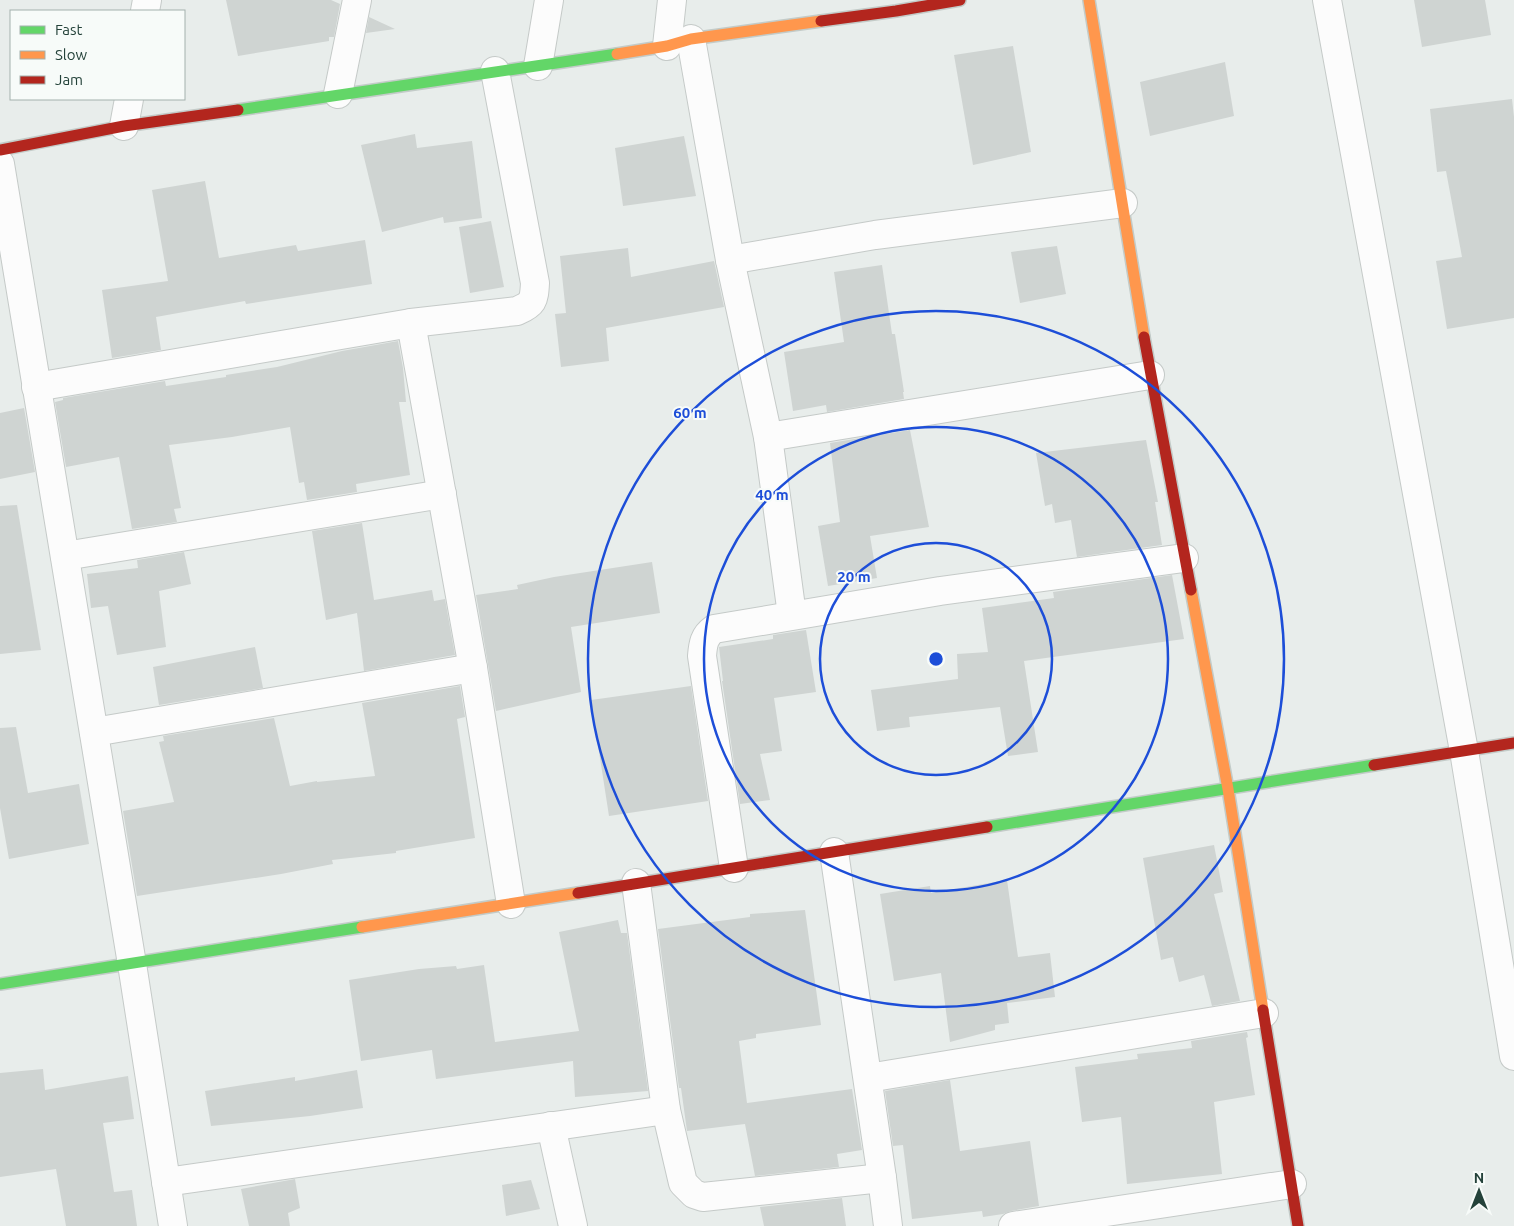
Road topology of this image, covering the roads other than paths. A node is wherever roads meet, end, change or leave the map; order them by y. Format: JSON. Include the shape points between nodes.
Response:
{"nodes":[{"id":1,"x":357,"y":0,"type":"edge"},
{"id":2,"x":549,"y":0,"type":"edge"},
{"id":3,"x":672,"y":0,"type":"edge"},
{"id":4,"x":960,"y":0,"type":"edge"},
{"id":5,"x":1090,"y":0,"type":"edge"},
{"id":6,"x":1327,"y":0,"type":"edge"},
{"id":7,"x":897,"y":5,"type":"edge"},
{"id":8,"x":679,"y":42,"type":"junction"},
{"id":9,"x":538,"y":66,"type":"junction"},
{"id":10,"x":495,"y":71,"type":"junction"},
{"id":11,"x":338,"y":94,"type":"junction"},
{"id":12,"x":129,"y":100,"type":"edge"},
{"id":13,"x":124,"y":126,"type":"junction"},
{"id":14,"x":0,"y":150,"type":"edge"},
{"id":15,"x":0,"y":164,"type":"edge"},
{"id":16,"x":1123,"y":203,"type":"junction"},
{"id":17,"x":730,"y":260,"type":"junction"},
{"id":18,"x":412,"y":323,"type":"junction"},
{"id":19,"x":1150,"y":375,"type":"junction"},
{"id":20,"x":36,"y":387,"type":"junction"},
{"id":21,"x":768,"y":437,"type":"junction"},
{"id":22,"x":442,"y":494,"type":"junction"},
{"id":23,"x":65,"y":556,"type":"junction"},
{"id":24,"x":1184,"y":558,"type":"junction"},
{"id":25,"x":792,"y":616,"type":"junction"},
{"id":26,"x":473,"y":668,"type":"junction"},
{"id":27,"x":94,"y":732,"type":"junction"},
{"id":28,"x":1514,"y":743,"type":"edge"},
{"id":29,"x":1464,"y":751,"type":"junction"},
{"id":30,"x":1228,"y":789,"type":"junction"},
{"id":31,"x":834,"y":852,"type":"junction"},
{"id":32,"x":734,"y":868,"type":"junction"},
{"id":33,"x":636,"y":883,"type":"junction"},
{"id":34,"x":511,"y":904,"type":"junction"},
{"id":35,"x":132,"y":964,"type":"junction"},
{"id":36,"x":0,"y":984,"type":"edge"},
{"id":37,"x":1264,"y":1013,"type":"junction"},
{"id":38,"x":1514,"y":1056,"type":"edge"},
{"id":39,"x":868,"y":1078,"type":"junction"},
{"id":40,"x":666,"y":1110,"type":"junction"},
{"id":41,"x":551,"y":1126,"type":"junction"},
{"id":42,"x":882,"y":1178,"type":"junction"},
{"id":43,"x":166,"y":1182,"type":"junction"},
{"id":44,"x":1292,"y":1184,"type":"junction"},
{"id":45,"x":173,"y":1226,"type":"edge"},
{"id":46,"x":573,"y":1226,"type":"edge"},
{"id":47,"x":888,"y":1226,"type":"edge"},
{"id":48,"x":1013,"y":1226,"type":"edge"},
{"id":49,"x":1298,"y":1226,"type":"edge"}],
"edges":[{"from":1,"to":11,"type":"street"},
{"from":2,"to":9,"type":"street"},
{"from":3,"to":8,"type":"street"},
{"from":4,"to":7,"type":"street"},
{"from":5,"to":16,"type":"street"},
{"from":6,"to":29,"type":"street"},
{"from":7,"to":8,"type":"street"},
{"from":8,"to":9,"type":"street"},
{"from":8,"to":17,"type":"street"},
{"from":9,"to":10,"type":"street"},
{"from":10,"to":11,"type":"street"},
{"from":10,"to":18,"type":"street","via":[[535,283],[534,298],[528,306],[516,311]]},
{"from":11,"to":13,"type":"street"},
{"from":12,"to":13,"type":"street"},
{"from":13,"to":14,"type":"street"},
{"from":15,"to":20,"type":"street"},
{"from":16,"to":17,"type":"street","via":[[875,235]]},
{"from":16,"to":19,"type":"street"},
{"from":17,"to":21,"type":"street"},
{"from":18,"to":20,"type":"street"},
{"from":18,"to":22,"type":"street"},
{"from":19,"to":21,"type":"street"},
{"from":19,"to":24,"type":"street"},
{"from":20,"to":23,"type":"street"},
{"from":21,"to":25,"type":"street"},
{"from":22,"to":23,"type":"street"},
{"from":22,"to":26,"type":"street"},
{"from":23,"to":27,"type":"street"},
{"from":24,"to":25,"type":"street","via":[[940,591]]},
{"from":24,"to":30,"type":"street"},
{"from":25,"to":32,"type":"street","via":[[714,629],[703,642],[702,656]]},
{"from":26,"to":27,"type":"street"},
{"from":26,"to":34,"type":"street"},
{"from":27,"to":35,"type":"street"},
{"from":28,"to":29,"type":"street"},
{"from":29,"to":30,"type":"street"},
{"from":29,"to":38,"type":"street"},
{"from":30,"to":31,"type":"street"},
{"from":30,"to":37,"type":"street"},
{"from":31,"to":32,"type":"street"},
{"from":31,"to":39,"type":"street"},
{"from":32,"to":33,"type":"street"},
{"from":33,"to":34,"type":"street"},
{"from":33,"to":40,"type":"street"},
{"from":34,"to":35,"type":"street"},
{"from":35,"to":36,"type":"street"},
{"from":35,"to":43,"type":"street"},
{"from":37,"to":39,"type":"street"},
{"from":37,"to":44,"type":"street"},
{"from":39,"to":42,"type":"street"},
{"from":40,"to":41,"type":"street"},
{"from":40,"to":42,"type":"street","via":[[682,1183],[694,1194],[704,1197]]},
{"from":41,"to":43,"type":"street"},
{"from":41,"to":46,"type":"street"},
{"from":42,"to":47,"type":"street"},
{"from":43,"to":45,"type":"street"},
{"from":44,"to":48,"type":"street"},
{"from":44,"to":49,"type":"street"}]}
